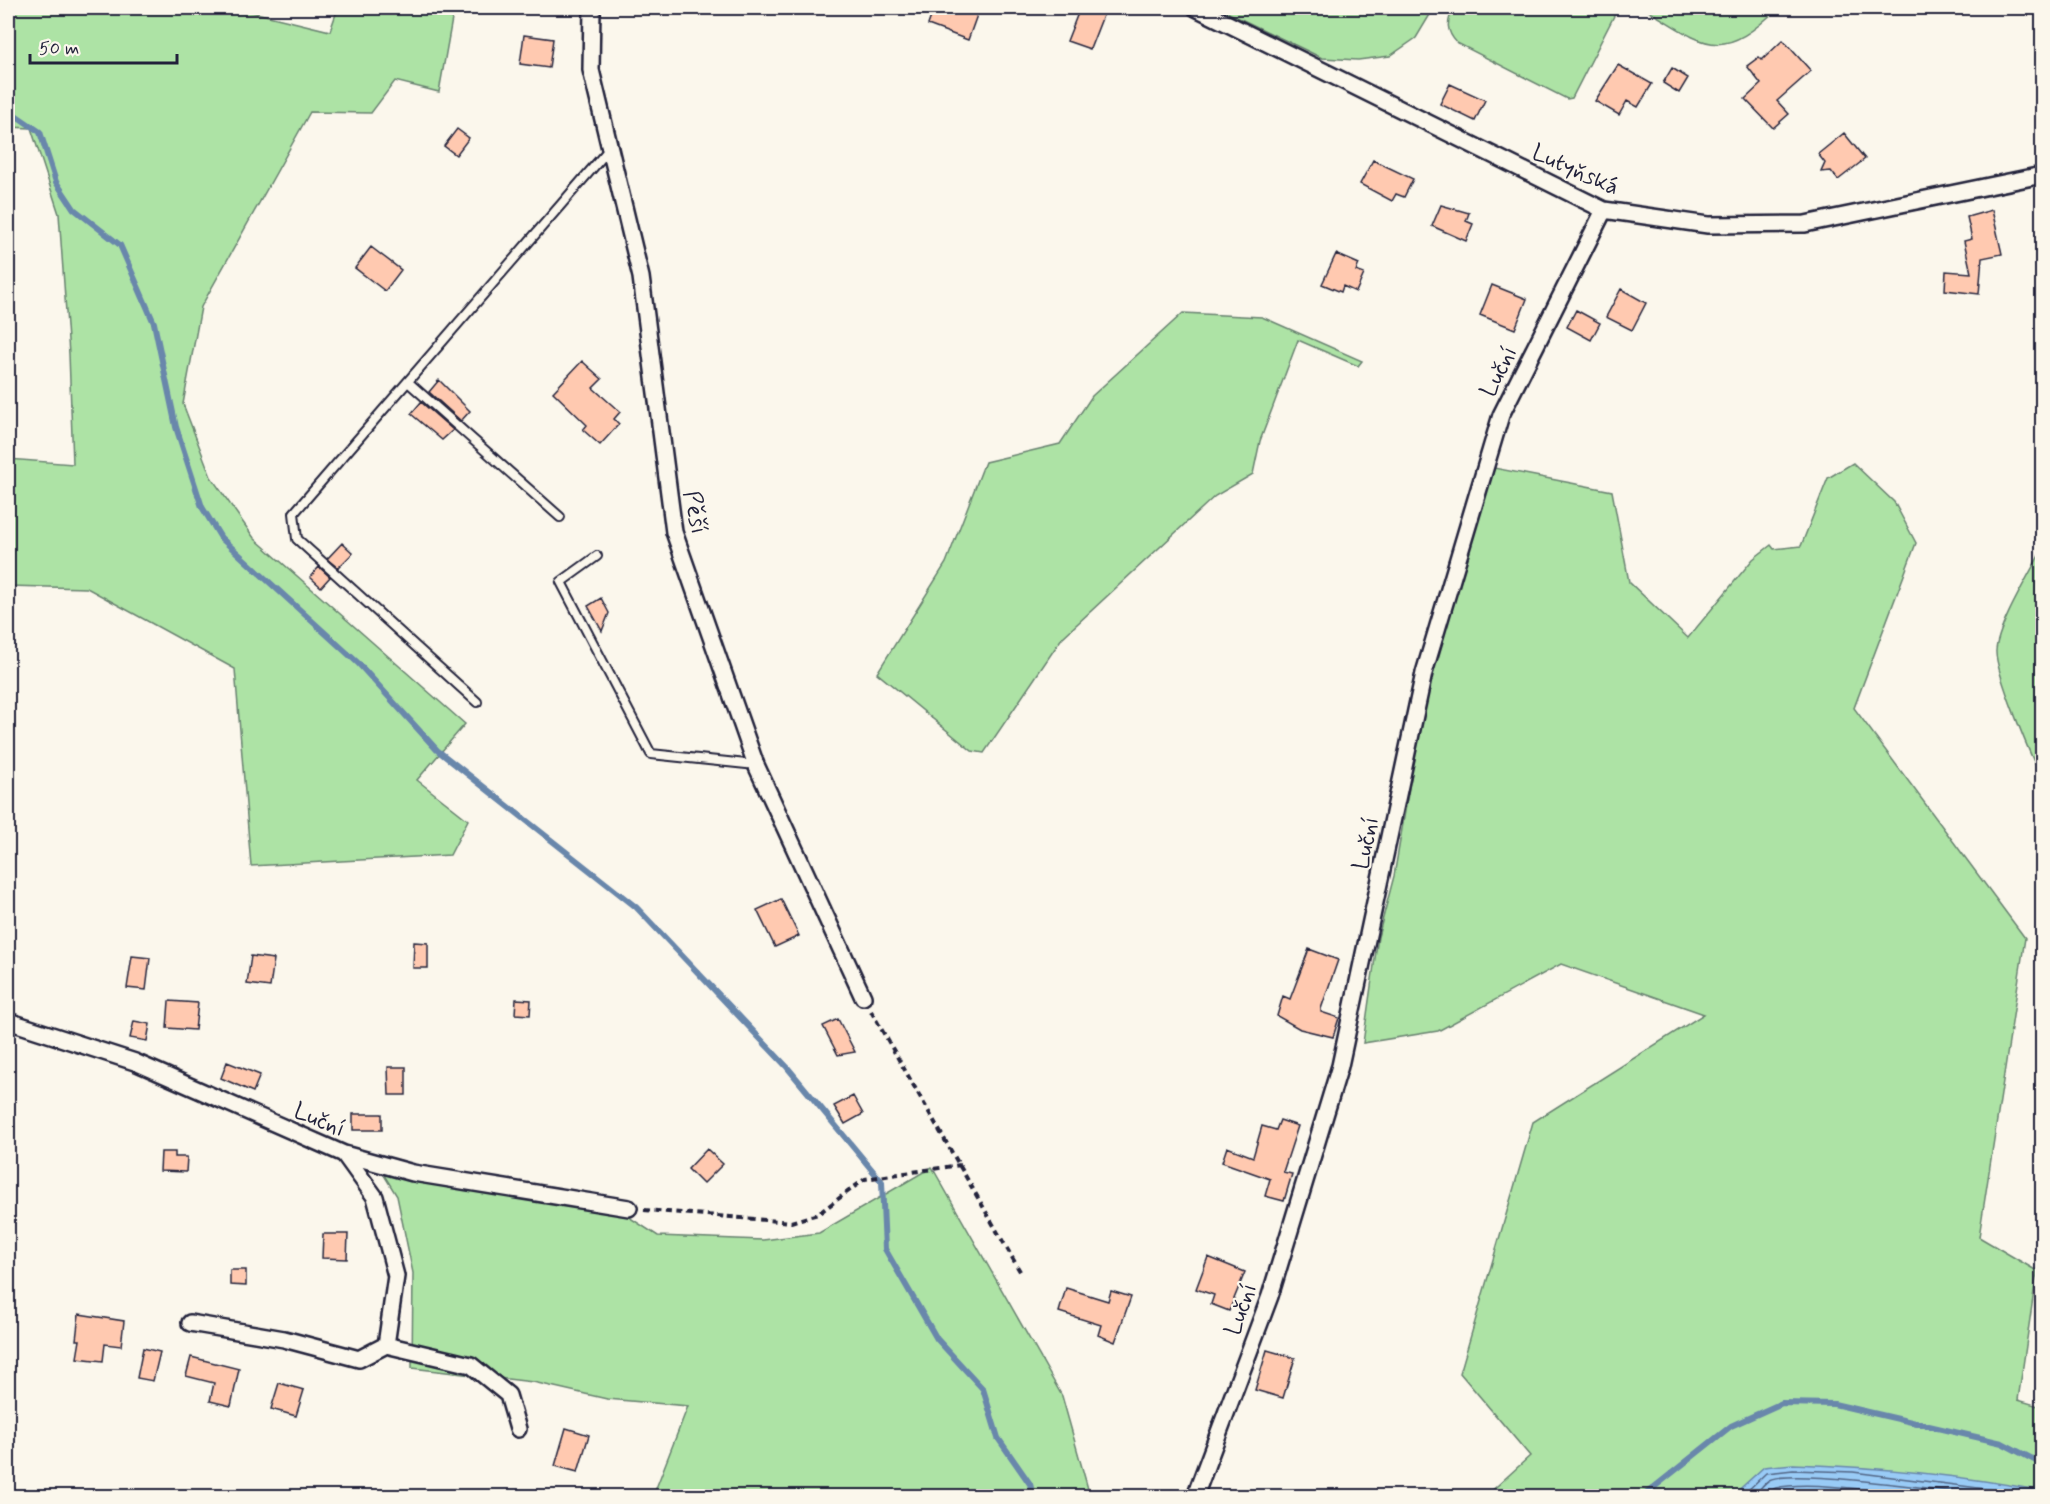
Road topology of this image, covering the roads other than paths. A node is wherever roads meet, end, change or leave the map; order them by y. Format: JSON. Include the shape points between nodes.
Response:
{"nodes":[{"id":1,"x":592,"y":8,"type":"edge"},
{"id":2,"x":1196,"y":8,"type":"edge"},
{"id":3,"x":610,"y":147,"type":"junction"},
{"id":4,"x":2043,"y":175,"type":"edge"},
{"id":5,"x":1604,"y":210,"type":"junction"},
{"id":6,"x":408,"y":382,"type":"junction"},
{"id":7,"x":561,"y":517,"type":"dead end"},
{"id":8,"x":597,"y":556,"type":"dead end"},
{"id":9,"x":477,"y":702,"type":"dead end"},
{"id":10,"x":756,"y":765,"type":"junction"},
{"id":11,"x":863,"y":997,"type":"road end"},
{"id":12,"x":8,"y":1021,"type":"edge"},
{"id":13,"x":344,"y":1154,"type":"junction"},
{"id":14,"x":629,"y":1208,"type":"road end"},
{"id":15,"x":190,"y":1323,"type":"dead end"},
{"id":16,"x":386,"y":1345,"type":"junction"},
{"id":17,"x":518,"y":1429,"type":"dead end"},
{"id":18,"x":1195,"y":1497,"type":"edge"}],
"edges":[{"from":1,"to":3,"type":"street","name":"Pěší","via":[[591,70]]},
{"from":2,"to":5,"type":"street","name":"Lutyňská"},
{"from":3,"to":6,"type":"lane"},
{"from":3,"to":10,"type":"street","name":"Pěší","via":[[641,277],[674,532]]},
{"from":4,"to":5,"type":"street","name":"Lutyňská","via":[[1805,224],[1708,225]]},
{"from":5,"to":18,"type":"street","name":"Luční","via":[[1501,415],[1424,673],[1340,1066],[1270,1296]]},
{"from":6,"to":7,"type":"lane"},
{"from":6,"to":9,"type":"lane","via":[[294,513],[297,539]]},
{"from":8,"to":10,"type":"lane","via":[[561,582],[651,754]]},
{"from":10,"to":11,"type":"street","name":"Pěší"},
{"from":12,"to":13,"type":"street","name":"Luční","via":[[135,1062]]},
{"from":13,"to":14,"type":"street","name":"Luční","via":[[413,1173]]},
{"from":13,"to":16,"type":"street","via":[[375,1197],[396,1276]]},
{"from":15,"to":16,"type":"street","via":[[284,1339],[359,1359]]},
{"from":16,"to":17,"type":"street","via":[[471,1365],[508,1395]]}]}
